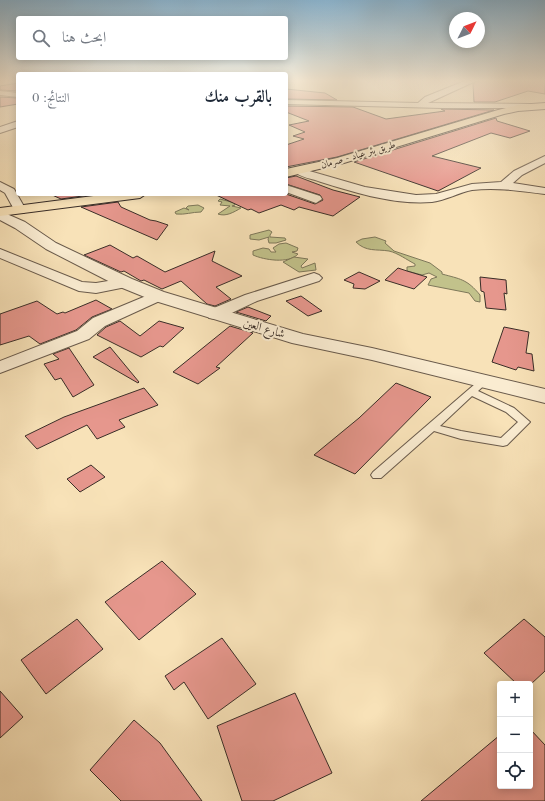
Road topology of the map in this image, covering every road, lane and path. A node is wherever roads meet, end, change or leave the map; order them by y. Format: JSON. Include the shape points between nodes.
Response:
{"nodes":[{"id":1,"x":482,"y":117,"type":"edge"},
{"id":2,"x":16,"y":125,"type":"edge"},
{"id":3,"x":0,"y":130,"type":"edge"},
{"id":4,"x":545,"y":159,"type":"edge"},
{"id":5,"x":299,"y":171,"type":"junction"},
{"id":6,"x":288,"y":173,"type":"edge"},
{"id":7,"x":0,"y":185,"type":"edge"},
{"id":8,"x":504,"y":186,"type":"junction"},
{"id":9,"x":288,"y":189,"type":"edge"},
{"id":10,"x":545,"y":191,"type":"edge"},
{"id":11,"x":125,"y":196,"type":"edge"},
{"id":12,"x":316,"y":199,"type":"dead end"},
{"id":13,"x":20,"y":210,"type":"junction"},
{"id":14,"x":0,"y":212,"type":"edge"},
{"id":15,"x":0,"y":215,"type":"edge"},
{"id":16,"x":0,"y":253,"type":"edge"},
{"id":17,"x":314,"y":278,"type":"dead end"},
{"id":18,"x":126,"y":283,"type":"junction"},
{"id":19,"x":158,"y":296,"type":"junction"},
{"id":20,"x":215,"y":314,"type":"junction"},
{"id":21,"x":0,"y":367,"type":"edge"},
{"id":22,"x":477,"y":387,"type":"junction"},
{"id":23,"x":545,"y":396,"type":"edge"},
{"id":24,"x":432,"y":427,"type":"junction"},
{"id":25,"x":377,"y":475,"type":"dead end"}],
"edges":[{"from":1,"to":5,"type":"highway","name":"طريق بئر عياد - صرمان"},
{"from":2,"to":3,"type":"street"},
{"from":4,"to":8,"type":"street","via":[[518,173]]},
{"from":5,"to":6,"type":"highway","name":"طريق بئر عياد - صرمان"},
{"from":5,"to":8,"type":"street","via":[[346,185],[413,197],[430,198],[471,187]]},
{"from":7,"to":13,"type":"street","via":[[10,191]]},
{"from":8,"to":10,"type":"street"},
{"from":9,"to":12,"type":"street"},
{"from":11,"to":13,"type":"highway"},
{"from":13,"to":14,"type":"highway"},
{"from":15,"to":18,"type":"street","name":"شارع العين","via":[[51,246]]},
{"from":16,"to":18,"type":"street","via":[[79,286],[96,288]]},
{"from":17,"to":20,"type":"street","via":[[251,298]]},
{"from":18,"to":19,"type":"street","name":"شارع العين"},
{"from":19,"to":20,"type":"street","name":"شارع العين"},
{"from":19,"to":21,"type":"street","via":[[99,322],[83,335]]},
{"from":20,"to":22,"type":"street","name":"شارع العين","via":[[299,339],[372,354]]},
{"from":22,"to":23,"type":"street","name":"شارع العين"},
{"from":22,"to":24,"type":"lane"},
{"from":22,"to":24,"type":"lane","via":[[525,422],[503,442],[461,436]]},
{"from":24,"to":25,"type":"lane"}]}
